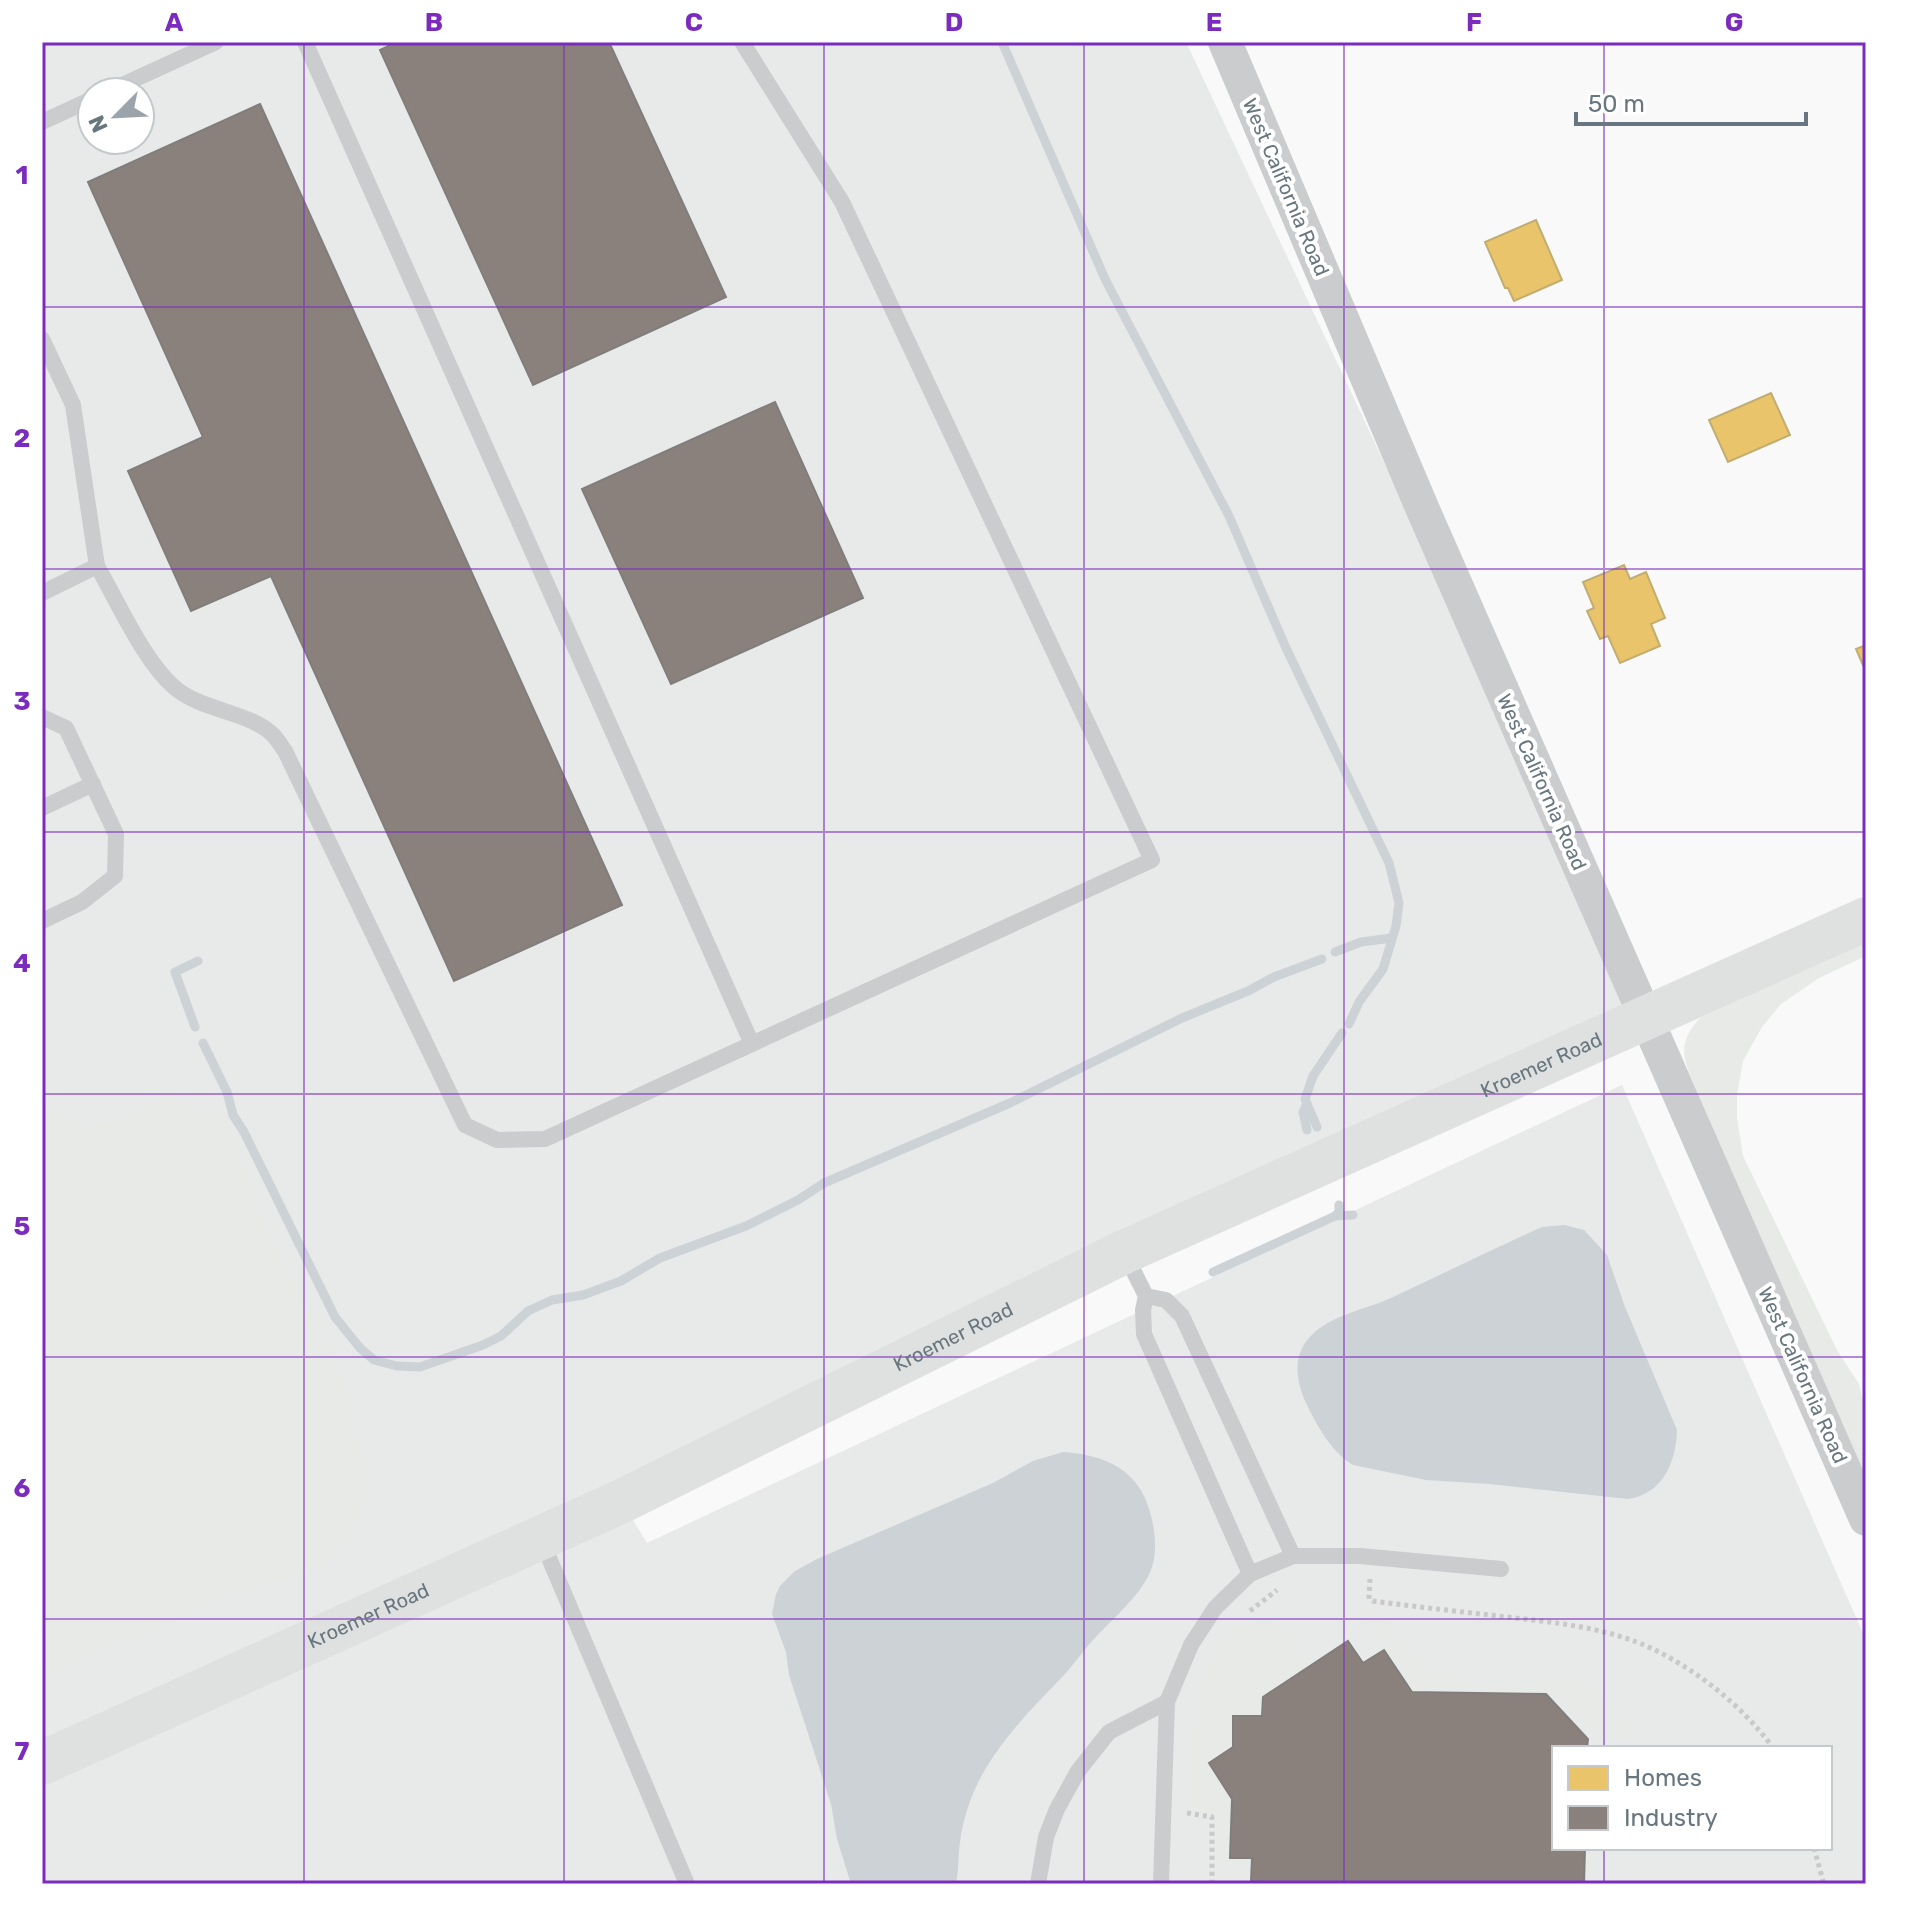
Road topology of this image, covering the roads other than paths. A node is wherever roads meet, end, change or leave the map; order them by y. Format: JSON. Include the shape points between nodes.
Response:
{"nodes":[{"id":1,"x":216,"y":42,"type":"edge"},
{"id":2,"x":305,"y":42,"type":"edge"},
{"id":3,"x":742,"y":42,"type":"edge"},
{"id":4,"x":1225,"y":42,"type":"edge"},
{"id":5,"x":142,"y":76,"type":"edge"},
{"id":6,"x":76,"y":106,"type":"edge"},
{"id":7,"x":42,"y":122,"type":"edge"},
{"id":8,"x":42,"y":339,"type":"edge"},
{"id":9,"x":97,"y":566,"type":"junction"},
{"id":10,"x":42,"y":593,"type":"edge"},
{"id":11,"x":42,"y":717,"type":"edge"},
{"id":12,"x":93,"y":784,"type":"junction"},
{"id":13,"x":42,"y":808,"type":"edge"},
{"id":14,"x":1866,"y":919,"type":"edge"},
{"id":15,"x":42,"y":921,"type":"edge"},
{"id":16,"x":1646,"y":1018,"type":"junction"},
{"id":17,"x":752,"y":1044,"type":"junction"},
{"id":18,"x":1124,"y":1252,"type":"junction"},
{"id":19,"x":1146,"y":1296,"type":"junction"},
{"id":20,"x":1866,"y":1519,"type":"edge"},
{"id":21,"x":541,"y":1539,"type":"junction"},
{"id":22,"x":1293,"y":1556,"type":"junction"},
{"id":23,"x":1501,"y":1569,"type":"dead end"},
{"id":24,"x":1250,"y":1574,"type":"junction"},
{"id":25,"x":1167,"y":1702,"type":"junction"},
{"id":26,"x":42,"y":1763,"type":"edge"},
{"id":27,"x":687,"y":1884,"type":"edge"},
{"id":28,"x":1038,"y":1884,"type":"edge"},
{"id":29,"x":1161,"y":1884,"type":"edge"}],
"edges":[{"from":1,"to":5,"type":"lane"},
{"from":2,"to":17,"type":"lane"},
{"from":3,"to":17,"type":"lane","via":[[842,202],[1152,860]]},
{"from":4,"to":16,"type":"street","name":"West California Road"},
{"from":6,"to":7,"type":"lane"},
{"from":8,"to":9,"type":"lane","via":[[73,405]]},
{"from":9,"to":10,"type":"lane"},
{"from":9,"to":17,"type":"lane","via":[[155,666],[174,688],[258,725],[285,751],[465,1125],[497,1140],[545,1139]]},
{"from":11,"to":12,"type":"lane","via":[[66,728]]},
{"from":12,"to":13,"type":"lane"},
{"from":12,"to":15,"type":"lane","via":[[116,834],[115,876],[82,902]]},
{"from":14,"to":16,"type":"street","name":"Kroemer Road"},
{"from":16,"to":18,"type":"street","name":"Kroemer Road"},
{"from":16,"to":20,"type":"street","name":"West California Road"},
{"from":18,"to":19,"type":"lane"},
{"from":18,"to":21,"type":"street","name":"Kroemer Road"},
{"from":19,"to":22,"type":"lane","via":[[1166,1300],[1182,1316]]},
{"from":19,"to":24,"type":"lane","via":[[1144,1334]]},
{"from":21,"to":26,"type":"street","name":"Kroemer Road"},
{"from":21,"to":27,"type":"lane"},
{"from":22,"to":23,"type":"lane","via":[[1360,1556]]},
{"from":22,"to":24,"type":"lane"},
{"from":24,"to":25,"type":"lane","via":[[1215,1608],[1191,1645]]},
{"from":25,"to":28,"type":"lane","via":[[1109,1732],[1078,1771],[1046,1837]]},
{"from":25,"to":29,"type":"lane"}]}
